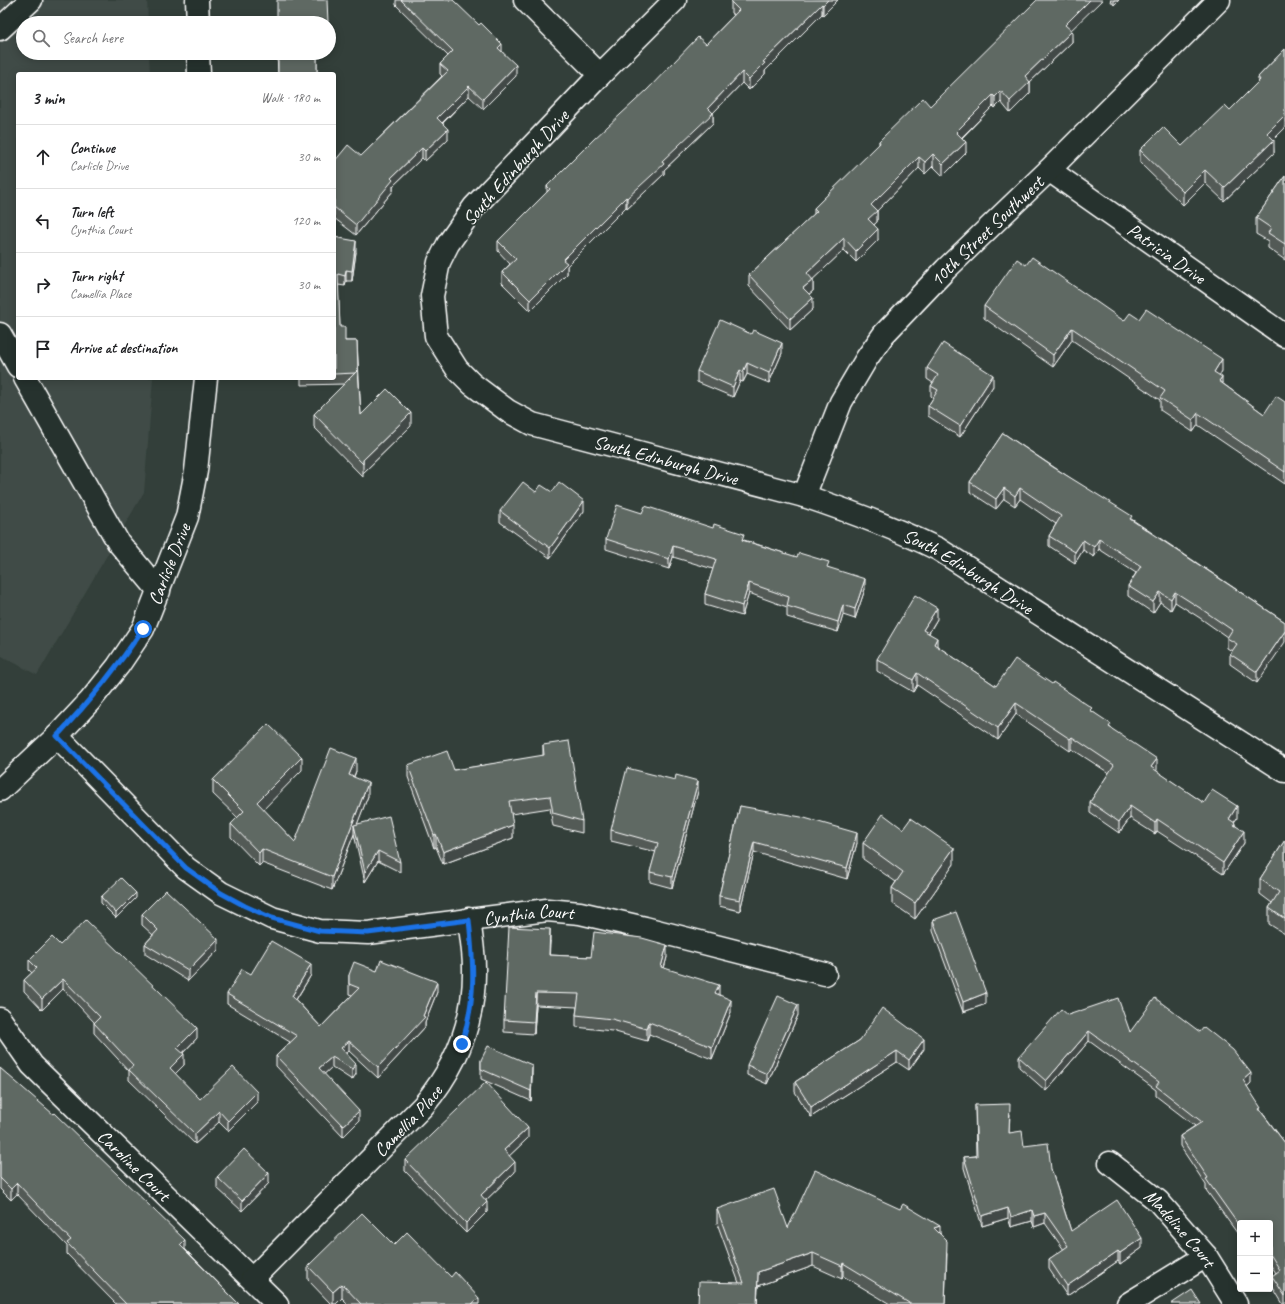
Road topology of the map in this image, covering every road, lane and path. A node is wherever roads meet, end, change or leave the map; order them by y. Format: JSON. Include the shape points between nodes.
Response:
{"nodes":[{"id":1,"x":31,"y":0,"type":"edge"},
{"id":2,"x":197,"y":0,"type":"edge"},
{"id":3,"x":525,"y":0,"type":"edge"},
{"id":4,"x":675,"y":0,"type":"edge"},
{"id":5,"x":1219,"y":0,"type":"edge"},
{"id":6,"x":198,"y":16,"type":"edge"},
{"id":7,"x":0,"y":29,"type":"edge"},
{"id":8,"x":198,"y":60,"type":"edge"},
{"id":9,"x":199,"y":72,"type":"edge"},
{"id":10,"x":600,"y":75,"type":"junction"},
{"id":11,"x":1049,"y":170,"type":"junction"},
{"id":12,"x":0,"y":334,"type":"edge"},
{"id":13,"x":1285,"y":336,"type":"edge"},
{"id":14,"x":16,"y":362,"type":"edge"},
{"id":15,"x":26,"y":380,"type":"edge"},
{"id":16,"x":206,"y":380,"type":"edge"},
{"id":17,"x":804,"y":496,"type":"junction"},
{"id":18,"x":159,"y":591,"type":"junction"},
{"id":19,"x":57,"y":736,"type":"junction"},
{"id":20,"x":1285,"y":771,"type":"edge"},
{"id":21,"x":0,"y":790,"type":"edge"},
{"id":22,"x":469,"y":920,"type":"junction"},
{"id":23,"x":825,"y":974,"type":"dead end"},
{"id":24,"x":0,"y":1020,"type":"edge"},
{"id":25,"x":1110,"y":1163,"type":"dead end"},
{"id":26,"x":1206,"y":1256,"type":"junction"},
{"id":27,"x":252,"y":1279,"type":"junction"},
{"id":28,"x":277,"y":1304,"type":"edge"},
{"id":29,"x":1128,"y":1304,"type":"edge"},
{"id":30,"x":1236,"y":1304,"type":"edge"}],
"edges":[{"from":1,"to":7,"type":"street"},
{"from":2,"to":6,"type":"street"},
{"from":3,"to":10,"type":"street"},
{"from":4,"to":10,"type":"street","name":"South Edinburgh Drive"},
{"from":5,"to":11,"type":"street","name":"10th Street Southwest"},
{"from":8,"to":9,"type":"street"},
{"from":10,"to":17,"type":"street","name":"South Edinburgh Drive","via":[[474,207],[448,244],[439,262],[432,296],[436,336],[457,369],[472,384],[502,407],[532,424]]},
{"from":11,"to":13,"type":"street","name":"Patricia Drive"},
{"from":11,"to":17,"type":"street","name":"10th Street Southwest","via":[[946,269],[884,334],[841,402]]},
{"from":12,"to":14,"type":"street"},
{"from":15,"to":18,"type":"street","via":[[118,542]]},
{"from":16,"to":18,"type":"street","name":"Carlisle Drive","via":[[196,471],[187,517]]},
{"from":17,"to":20,"type":"street","name":"South Edinburgh Drive","via":[[846,510],[938,549]]},
{"from":18,"to":19,"type":"street","name":"Carlisle Drive","via":[[143,629],[118,666]]},
{"from":19,"to":21,"type":"street","name":"Carlisle Drive"},
{"from":19,"to":22,"type":"street","name":"Cynthia Court","via":[[186,868],[221,893],[245,906],[272,918],[320,931],[368,933]]},
{"from":22,"to":23,"type":"street","name":"Cynthia Court","via":[[547,910],[580,913]]},
{"from":22,"to":27,"type":"street","name":"Camellia Place","via":[[474,968],[470,1018],[462,1044],[440,1086]]},
{"from":24,"to":27,"type":"street","name":"Caroline Court","via":[[32,1065]]},
{"from":25,"to":26,"type":"street","name":"Madeline Court","via":[[1158,1201]]},
{"from":26,"to":29,"type":"street"},
{"from":26,"to":30,"type":"street","name":"Madeline Court"},
{"from":27,"to":28,"type":"street","name":"Caroline Court"}]}
